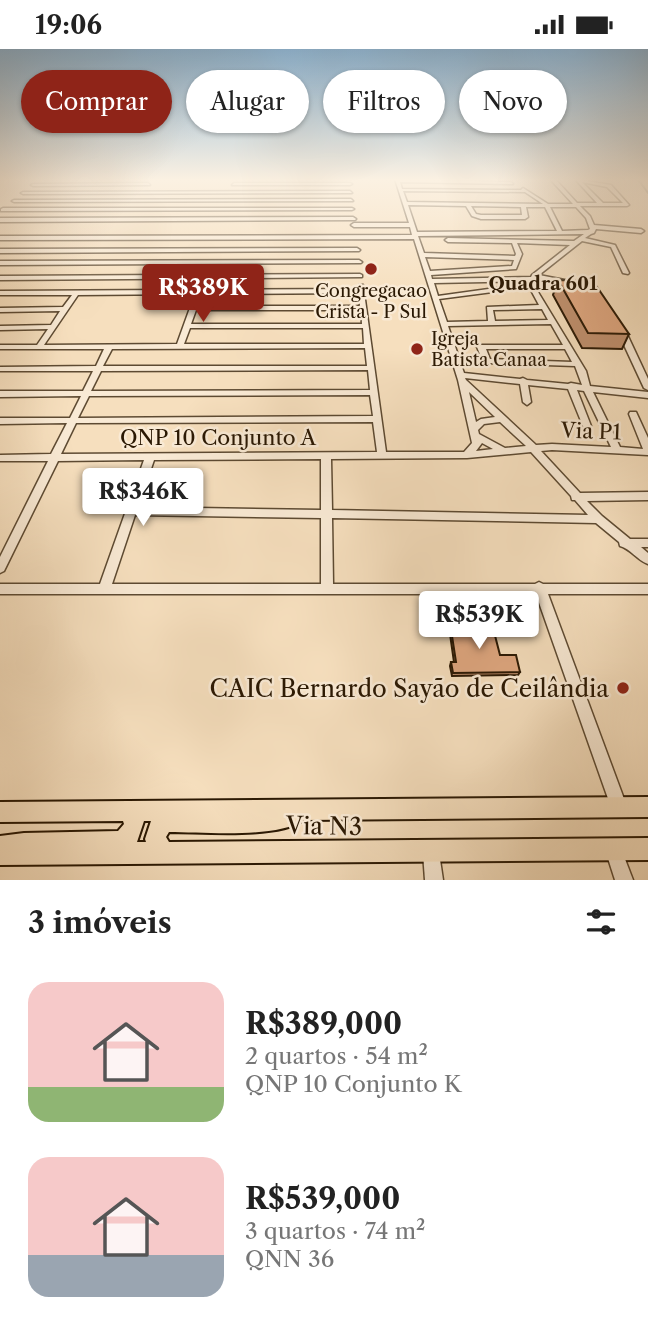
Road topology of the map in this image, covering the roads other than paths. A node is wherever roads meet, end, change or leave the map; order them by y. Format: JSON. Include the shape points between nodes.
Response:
{"nodes":[{"id":1,"x":353,"y":218,"type":"edge"},
{"id":2,"x":409,"y":218,"type":"edge"},
{"id":3,"x":553,"y":218,"type":"edge"},
{"id":4,"x":585,"y":218,"type":"edge"},
{"id":5,"x":0,"y":220,"type":"edge"},
{"id":6,"x":173,"y":220,"type":"junction"},
{"id":7,"x":593,"y":230,"type":"junction"},
{"id":8,"x":641,"y":231,"type":"dead end"},
{"id":9,"x":0,"y":232,"type":"edge"},
{"id":10,"x":59,"y":232,"type":"junction"},
{"id":11,"x":560,"y":232,"type":"junction"},
{"id":12,"x":166,"y":234,"type":"junction"},
{"id":13,"x":355,"y":234,"type":"junction"},
{"id":14,"x":68,"y":235,"type":"junction"},
{"id":15,"x":415,"y":235,"type":"junction"},
{"id":16,"x":53,"y":237,"type":"junction"},
{"id":17,"x":0,"y":238,"type":"edge"},
{"id":18,"x":579,"y":241,"type":"junction"},
{"id":19,"x":514,"y":242,"type":"junction"},
{"id":20,"x":159,"y":250,"type":"junction"},
{"id":21,"x":0,"y":251,"type":"edge"},
{"id":22,"x":421,"y":255,"type":"junction"},
{"id":23,"x":519,"y":258,"type":"junction"},
{"id":24,"x":359,"y":262,"type":"junction"},
{"id":25,"x":0,"y":263,"type":"edge"},
{"id":26,"x":153,"y":263,"type":"junction"},
{"id":27,"x":626,"y":273,"type":"dead end"},
{"id":28,"x":360,"y":276,"type":"junction"},
{"id":29,"x":146,"y":277,"type":"junction"},
{"id":30,"x":428,"y":277,"type":"junction"},
{"id":31,"x":0,"y":278,"type":"edge"},
{"id":32,"x":533,"y":280,"type":"junction"},
{"id":33,"x":576,"y":284,"type":"edge"},
{"id":34,"x":362,"y":291,"type":"junction"},
{"id":35,"x":138,"y":292,"type":"junction"},
{"id":36,"x":199,"y":292,"type":"junction"},
{"id":37,"x":0,"y":293,"type":"edge"},
{"id":38,"x":76,"y":293,"type":"junction"},
{"id":39,"x":435,"y":298,"type":"junction"},
{"id":40,"x":543,"y":307,"type":"junction"},
{"id":41,"x":193,"y":308,"type":"junction"},
{"id":42,"x":364,"y":308,"type":"junction"},
{"id":43,"x":64,"y":309,"type":"junction"},
{"id":44,"x":0,"y":310,"type":"edge"},
{"id":45,"x":552,"y":322,"type":"junction"},
{"id":46,"x":492,"y":323,"type":"junction"},
{"id":47,"x":444,"y":324,"type":"junction"},
{"id":48,"x":619,"y":325,"type":"edge"},
{"id":49,"x":187,"y":326,"type":"junction"},
{"id":50,"x":366,"y":326,"type":"junction"},
{"id":51,"x":52,"y":327,"type":"junction"},
{"id":52,"x":0,"y":328,"type":"edge"},
{"id":53,"x":368,"y":346,"type":"junction"},
{"id":54,"x":0,"y":347,"type":"edge"},
{"id":55,"x":39,"y":347,"type":"junction"},
{"id":56,"x":108,"y":347,"type":"junction"},
{"id":57,"x":180,"y":347,"type":"junction"},
{"id":58,"x":566,"y":347,"type":"junction"},
{"id":59,"x":455,"y":359,"type":"junction"},
{"id":60,"x":487,"y":361,"type":"junction"},
{"id":61,"x":577,"y":364,"type":"junction"},
{"id":62,"x":99,"y":368,"type":"junction"},
{"id":63,"x":371,"y":368,"type":"junction"},
{"id":64,"x":0,"y":369,"type":"edge"},
{"id":65,"x":461,"y":378,"type":"junction"},
{"id":66,"x":523,"y":380,"type":"junction"},
{"id":67,"x":571,"y":385,"type":"junction"},
{"id":68,"x":586,"y":386,"type":"junction"},
{"id":69,"x":648,"y":388,"type":"edge"},
{"id":70,"x":374,"y":392,"type":"junction"},
{"id":71,"x":86,"y":393,"type":"junction"},
{"id":72,"x":0,"y":394,"type":"edge"},
{"id":73,"x":648,"y":395,"type":"edge"},
{"id":74,"x":527,"y":402,"type":"dead end"},
{"id":75,"x":633,"y":414,"type":"dead end"},
{"id":76,"x":378,"y":419,"type":"junction"},
{"id":77,"x":501,"y":419,"type":"junction"},
{"id":78,"x":0,"y":421,"type":"edge"},
{"id":79,"x":73,"y":421,"type":"junction"},
{"id":80,"x":587,"y":426,"type":"dead end"},
{"id":81,"x":475,"y":432,"type":"junction"},
{"id":82,"x":519,"y":435,"type":"junction"},
{"id":83,"x":533,"y":448,"type":"junction"},
{"id":84,"x":617,"y":450,"type":"junction"},
{"id":85,"x":648,"y":450,"type":"edge"},
{"id":86,"x":512,"y":452,"type":"junction"},
{"id":87,"x":326,"y":455,"type":"junction"},
{"id":88,"x":382,"y":455,"type":"junction"},
{"id":89,"x":467,"y":455,"type":"junction"},
{"id":90,"x":55,"y":457,"type":"junction"},
{"id":91,"x":150,"y":457,"type":"junction"},
{"id":92,"x":0,"y":458,"type":"edge"},
{"id":93,"x":648,"y":496,"type":"edge"},
{"id":94,"x":576,"y":497,"type":"junction"},
{"id":95,"x":133,"y":511,"type":"junction"},
{"id":96,"x":325,"y":514,"type":"junction"},
{"id":97,"x":598,"y":519,"type":"junction"},
{"id":98,"x":624,"y":543,"type":"junction"},
{"id":99,"x":648,"y":543,"type":"edge"},
{"id":100,"x":648,"y":559,"type":"edge"},
{"id":101,"x":0,"y":568,"type":"edge"},
{"id":102,"x":539,"y":587,"type":"junction"},
{"id":103,"x":327,"y":588,"type":"junction"},
{"id":104,"x":0,"y":589,"type":"edge"},
{"id":105,"x":104,"y":589,"type":"junction"},
{"id":106,"x":648,"y":589,"type":"edge"},
{"id":107,"x":648,"y":807,"type":"edge"},
{"id":108,"x":619,"y":808,"type":"junction"},
{"id":109,"x":320,"y":809,"type":"junction"},
{"id":110,"x":128,"y":811,"type":"junction"},
{"id":111,"x":0,"y":812,"type":"edge"},
{"id":112,"x":0,"y":847,"type":"edge"},
{"id":113,"x":635,"y":849,"type":"edge"},
{"id":114,"x":162,"y":851,"type":"junction"},
{"id":115,"x":431,"y":853,"type":"junction"},
{"id":116,"x":0,"y":854,"type":"edge"},
{"id":117,"x":434,"y":880,"type":"edge"},
{"id":118,"x":624,"y":880,"type":"edge"}],
"edges":[{"from":1,"to":13,"type":"street"},
{"from":2,"to":15,"type":"street"},
{"from":3,"to":11,"type":"street"},
{"from":4,"to":7,"type":"street"},
{"from":5,"to":6,"type":"street"},
{"from":6,"to":12,"type":"street"},
{"from":6,"to":13,"type":"street"},
{"from":7,"to":8,"type":"street"},
{"from":7,"to":11,"type":"street"},
{"from":7,"to":18,"type":"street"},
{"from":9,"to":10,"type":"street"},
{"from":10,"to":14,"type":"street"},
{"from":10,"to":16,"type":"street"},
{"from":11,"to":15,"type":"street"},
{"from":12,"to":13,"type":"street"},
{"from":12,"to":14,"type":"street"},
{"from":12,"to":20,"type":"street"},
{"from":13,"to":15,"type":"street"},
{"from":13,"to":15,"type":"street"},
{"from":13,"to":20,"type":"street"},
{"from":13,"to":24,"type":"street"},
{"from":14,"to":16,"type":"street"},
{"from":15,"to":19,"type":"street"},
{"from":15,"to":22,"type":"street"},
{"from":16,"to":17,"type":"street"},
{"from":18,"to":19,"type":"street"},
{"from":18,"to":27,"type":"street","via":[[601,242],[616,249]]},
{"from":18,"to":32,"type":"street"},
{"from":19,"to":23,"type":"street"},
{"from":20,"to":21,"type":"street"},
{"from":20,"to":26,"type":"street"},
{"from":22,"to":23,"type":"street"},
{"from":22,"to":30,"type":"street"},
{"from":23,"to":30,"type":"street","via":[[511,269]]},
{"from":24,"to":26,"type":"street"},
{"from":24,"to":28,"type":"street"},
{"from":25,"to":26,"type":"street"},
{"from":26,"to":29,"type":"street"},
{"from":28,"to":29,"type":"street"},
{"from":28,"to":34,"type":"street"},
{"from":29,"to":31,"type":"street"},
{"from":29,"to":35,"type":"street"},
{"from":30,"to":32,"type":"street"},
{"from":30,"to":39,"type":"street"},
{"from":32,"to":33,"type":"street"},
{"from":32,"to":39,"type":"street"},
{"from":32,"to":40,"type":"street"},
{"from":34,"to":36,"type":"street"},
{"from":34,"to":42,"type":"street"},
{"from":35,"to":36,"type":"street"},
{"from":35,"to":38,"type":"street"},
{"from":36,"to":41,"type":"street"},
{"from":37,"to":38,"type":"street"},
{"from":38,"to":43,"type":"street"},
{"from":39,"to":47,"type":"street"},
{"from":40,"to":45,"type":"street"},
{"from":40,"to":46,"type":"street","via":[[487,310]]},
{"from":41,"to":42,"type":"street"},
{"from":41,"to":49,"type":"street"},
{"from":42,"to":50,"type":"street"},
{"from":43,"to":44,"type":"street"},
{"from":43,"to":51,"type":"street"},
{"from":45,"to":46,"type":"street"},
{"from":45,"to":58,"type":"street"},
{"from":46,"to":47,"type":"street"},
{"from":47,"to":59,"type":"street"},
{"from":48,"to":69,"type":"street"},
{"from":49,"to":50,"type":"street"},
{"from":49,"to":57,"type":"street"},
{"from":50,"to":53,"type":"street"},
{"from":51,"to":52,"type":"street"},
{"from":51,"to":55,"type":"street"},
{"from":53,"to":57,"type":"street"},
{"from":53,"to":63,"type":"street"},
{"from":54,"to":55,"type":"street"},
{"from":55,"to":56,"type":"street"},
{"from":56,"to":57,"type":"street"},
{"from":56,"to":62,"type":"street"},
{"from":58,"to":60,"type":"street","via":[[481,347]]},
{"from":58,"to":61,"type":"street"},
{"from":59,"to":60,"type":"street"},
{"from":59,"to":65,"type":"street"},
{"from":60,"to":61,"type":"street"},
{"from":61,"to":68,"type":"street"},
{"from":62,"to":63,"type":"street"},
{"from":62,"to":64,"type":"street"},
{"from":62,"to":71,"type":"street"},
{"from":63,"to":70,"type":"street"},
{"from":65,"to":66,"type":"street"},
{"from":65,"to":77,"type":"street"},
{"from":65,"to":81,"type":"street"},
{"from":66,"to":67,"type":"street"},
{"from":66,"to":74,"type":"street"},
{"from":67,"to":68,"type":"street"},
{"from":67,"to":80,"type":"street"},
{"from":68,"to":73,"type":"street"},
{"from":68,"to":84,"type":"street"},
{"from":70,"to":71,"type":"street"},
{"from":70,"to":76,"type":"street"},
{"from":71,"to":72,"type":"street"},
{"from":71,"to":79,"type":"street"},
{"from":75,"to":85,"type":"street"},
{"from":76,"to":79,"type":"street"},
{"from":76,"to":88,"type":"street"},
{"from":77,"to":81,"type":"street","via":[[481,422]]},
{"from":77,"to":82,"type":"street"},
{"from":78,"to":79,"type":"street"},
{"from":79,"to":90,"type":"street"},
{"from":81,"to":86,"type":"street"},
{"from":81,"to":89,"type":"street","via":[[474,447]]},
{"from":82,"to":83,"type":"street"},
{"from":82,"to":86,"type":"street"},
{"from":83,"to":84,"type":"street","name":"Via P1"},
{"from":83,"to":86,"type":"street","name":"Via P1"},
{"from":83,"to":94,"type":"street"},
{"from":84,"to":85,"type":"street","name":"Via P1"},
{"from":86,"to":89,"type":"street","name":"Via P1"},
{"from":87,"to":88,"type":"street","name":"QNP 10 Conjunto A"},
{"from":87,"to":91,"type":"street","name":"QNP 10 Conjunto A"},
{"from":87,"to":96,"type":"street"},
{"from":88,"to":89,"type":"street"},
{"from":90,"to":91,"type":"street","name":"QNP 10 Conjunto A"},
{"from":90,"to":92,"type":"street","name":"QNP 10 Conjunto A"},
{"from":90,"to":101,"type":"street"},
{"from":91,"to":95,"type":"street"},
{"from":93,"to":94,"type":"street"},
{"from":94,"to":97,"type":"street"},
{"from":95,"to":96,"type":"street"},
{"from":95,"to":105,"type":"street"},
{"from":96,"to":97,"type":"street"},
{"from":96,"to":103,"type":"street"},
{"from":97,"to":98,"type":"street"},
{"from":98,"to":99,"type":"street"},
{"from":98,"to":100,"type":"street"},
{"from":102,"to":103,"type":"street"},
{"from":102,"to":106,"type":"street"},
{"from":102,"to":108,"type":"street"},
{"from":103,"to":105,"type":"street"},
{"from":104,"to":105,"type":"street"},
{"from":107,"to":108,"type":"main road","name":"Via N3"},
{"from":108,"to":109,"type":"main road","name":"Via N3"},
{"from":109,"to":110,"type":"main road","name":"Via N3"},
{"from":109,"to":114,"type":"main road","via":[[260,822],[166,822],[155,839]]},
{"from":110,"to":111,"type":"main road","name":"Via N3"},
{"from":110,"to":112,"type":"main road","via":[[135,823],[122,841]]},
{"from":113,"to":115,"type":"main road","name":"Via N3"},
{"from":113,"to":118,"type":"street"},
{"from":114,"to":115,"type":"main road","name":"Via N3"},
{"from":114,"to":116,"type":"main road","name":"Via N3"},
{"from":115,"to":117,"type":"street"}]}
